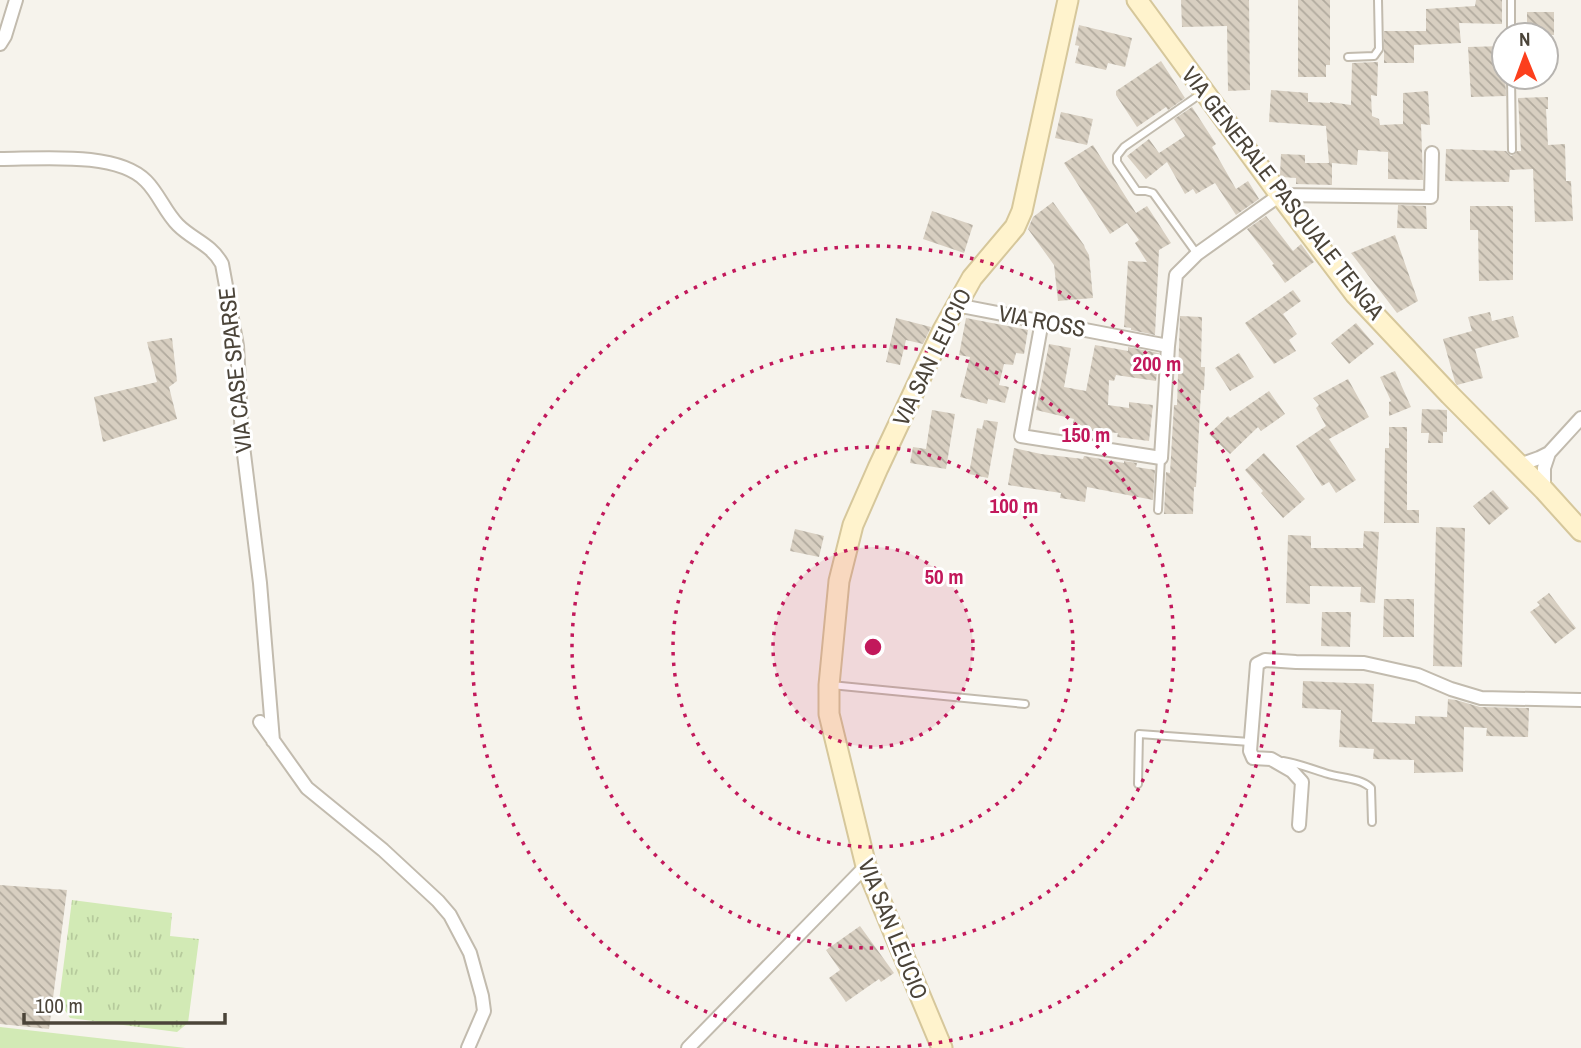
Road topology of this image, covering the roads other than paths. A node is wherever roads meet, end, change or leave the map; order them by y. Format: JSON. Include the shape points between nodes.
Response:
{"nodes":[{"id":1,"x":16,"y":0,"type":"edge"},
{"id":2,"x":1068,"y":0,"type":"edge"},
{"id":3,"x":1137,"y":0,"type":"edge"},
{"id":4,"x":1378,"y":0,"type":"edge"},
{"id":5,"x":1511,"y":0,"type":"edge"},
{"id":6,"x":1511,"y":21,"type":"edge"},
{"id":7,"x":0,"y":44,"type":"edge"},
{"id":8,"x":1348,"y":57,"type":"dead end"},
{"id":9,"x":1511,"y":91,"type":"edge"},
{"id":10,"x":1204,"y":92,"type":"junction"},
{"id":11,"x":1512,"y":150,"type":"dead end"},
{"id":12,"x":1432,"y":153,"type":"dead end"},
{"id":13,"x":0,"y":159,"type":"edge"},
{"id":14,"x":1280,"y":195,"type":"junction"},
{"id":15,"x":1197,"y":254,"type":"junction"},
{"id":16,"x":956,"y":305,"type":"junction"},
{"id":17,"x":1042,"y":321,"type":"junction"},
{"id":18,"x":1168,"y":346,"type":"junction"},
{"id":19,"x":1581,"y":418,"type":"edge"},
{"id":20,"x":1549,"y":453,"type":"junction"},
{"id":21,"x":1161,"y":458,"type":"junction"},
{"id":22,"x":1519,"y":465,"type":"junction"},
{"id":23,"x":1544,"y":489,"type":"junction"},
{"id":24,"x":1158,"y":510,"type":"dead end"},
{"id":25,"x":1581,"y":531,"type":"edge"},
{"id":26,"x":829,"y":685,"type":"junction"},
{"id":27,"x":1581,"y":700,"type":"edge"},
{"id":28,"x":1025,"y":704,"type":"dead end"},
{"id":29,"x":260,"y":722,"type":"dead end"},
{"id":30,"x":273,"y":741,"type":"junction"},
{"id":31,"x":1250,"y":742,"type":"junction"},
{"id":32,"x":1271,"y":760,"type":"junction"},
{"id":33,"x":1138,"y":784,"type":"dead end"},
{"id":34,"x":1372,"y":822,"type":"dead end"},
{"id":35,"x":1299,"y":825,"type":"dead end"},
{"id":36,"x":866,"y":866,"type":"junction"},
{"id":37,"x":468,"y":1048,"type":"edge"},
{"id":38,"x":688,"y":1048,"type":"edge"},
{"id":39,"x":942,"y":1048,"type":"edge"}],
"edges":[{"from":1,"to":7,"type":"street"},
{"from":2,"to":16,"type":"street","name":"VIA SAN LEUCIO","via":[[1015,228],[972,278]]},
{"from":3,"to":10,"type":"street","name":"VIA GENERALE PASQUALE TENGA"},
{"from":4,"to":8,"type":"lane","via":[[1379,49],[1374,56]]},
{"from":5,"to":6,"type":"lane"},
{"from":9,"to":11,"type":"lane"},
{"from":10,"to":14,"type":"street","name":"VIA GENERALE PASQUALE TENGA"},
{"from":10,"to":15,"type":"lane","via":[[1117,156],[1136,191],[1153,192]]},
{"from":12,"to":14,"type":"street","via":[[1431,197]]},
{"from":13,"to":30,"type":"street","name":"VIA CASE SPARSE","via":[[95,160],[136,172],[180,228],[216,253],[222,264],[237,346]]},
{"from":14,"to":15,"type":"street"},
{"from":14,"to":22,"type":"street","name":"VIA GENERALE PASQUALE TENGA","via":[[1355,294]]},
{"from":15,"to":18,"type":"street","via":[[1176,275]]},
{"from":16,"to":17,"type":"street","name":"VIA ROSS"},
{"from":16,"to":26,"type":"street","name":"VIA SAN LEUCIO","via":[[852,525],[839,581]]},
{"from":17,"to":18,"type":"street","name":"VIA ROSS"},
{"from":17,"to":21,"type":"street","via":[[1021,436]]},
{"from":18,"to":21,"type":"street"},
{"from":19,"to":20,"type":"street"},
{"from":20,"to":22,"type":"street"},
{"from":20,"to":23,"type":"street"},
{"from":21,"to":24,"type":"lane"},
{"from":22,"to":23,"type":"street","name":"VIA GENERALE PASQUALE TENGA"},
{"from":23,"to":25,"type":"street","name":"VIA GENERALE PASQUALE TENGA"},
{"from":26,"to":28,"type":"lane"},
{"from":26,"to":36,"type":"street","name":"VIA SAN LEUCIO","via":[[829,714]]},
{"from":27,"to":31,"type":"street","via":[[1481,698],[1394,668],[1265,660],[1257,664]]},
{"from":29,"to":30,"type":"street"},
{"from":30,"to":37,"type":"street","via":[[307,788],[383,850],[450,915],[470,953],[482,996],[484,1011]]},
{"from":31,"to":32,"type":"street","via":[[1253,758]]},
{"from":31,"to":33,"type":"lane","via":[[1139,734]]},
{"from":32,"to":34,"type":"lane","via":[[1303,764],[1366,783],[1371,788]]},
{"from":32,"to":35,"type":"street","via":[[1302,782]]},
{"from":36,"to":38,"type":"street"},
{"from":36,"to":39,"type":"street","name":"VIA SAN LEUCIO"}]}
